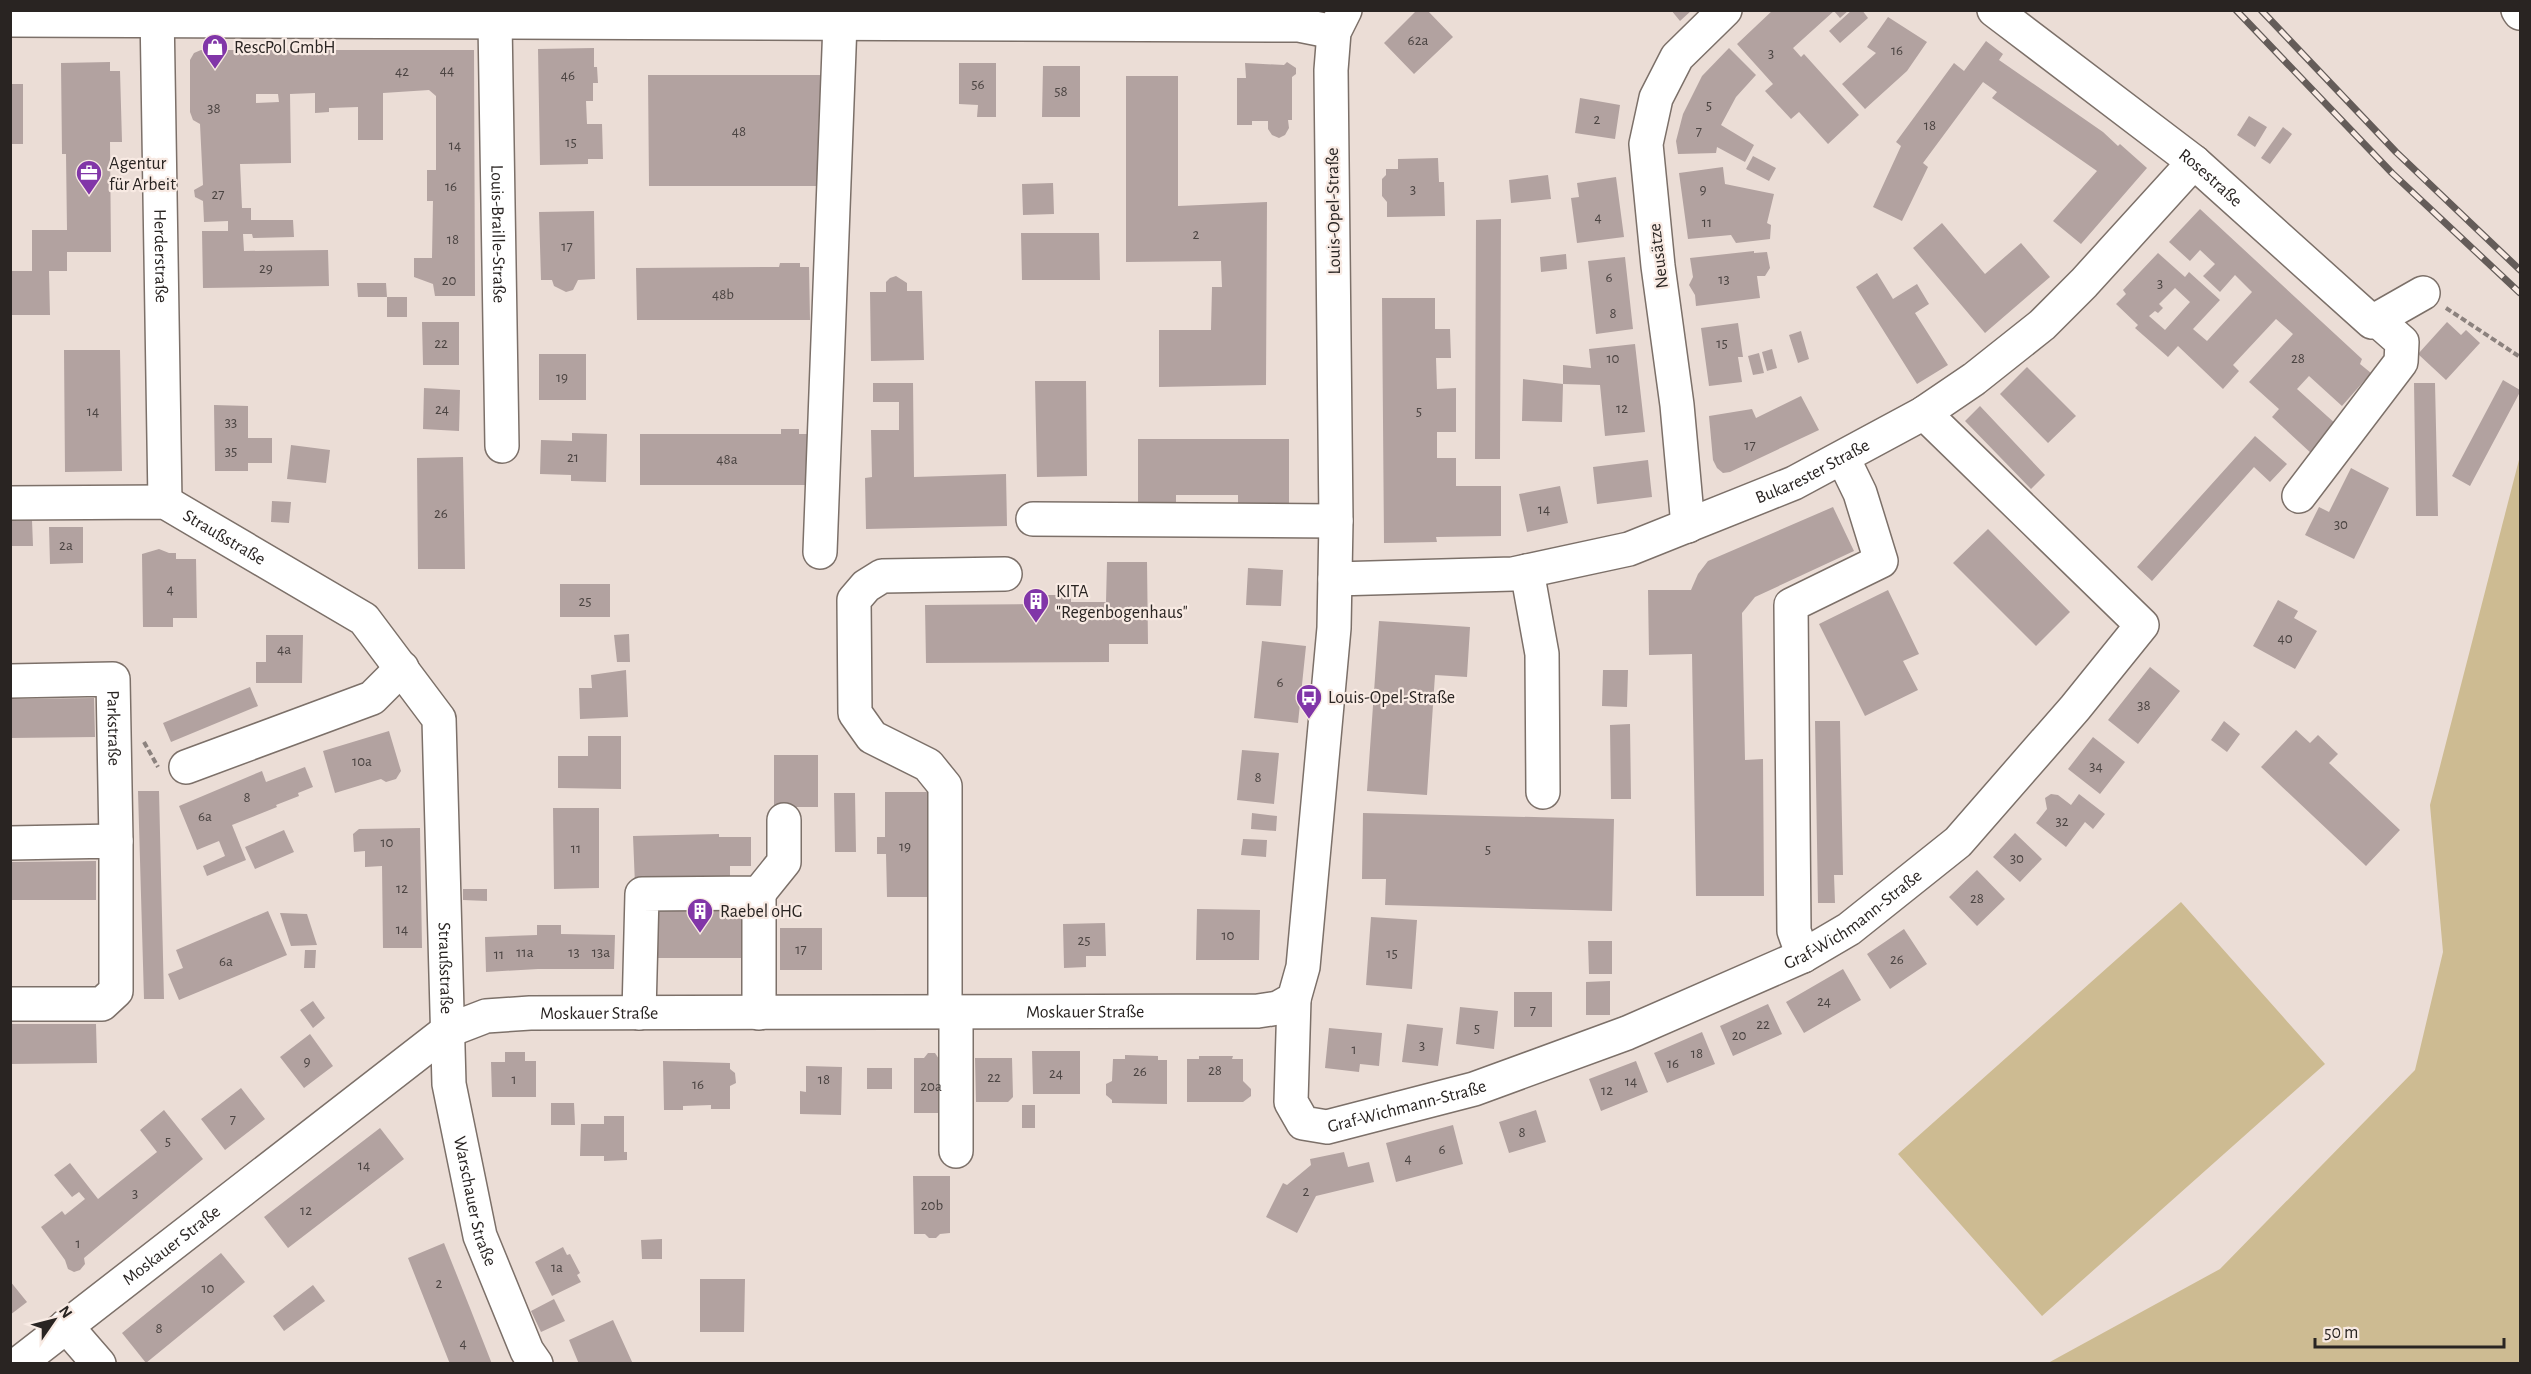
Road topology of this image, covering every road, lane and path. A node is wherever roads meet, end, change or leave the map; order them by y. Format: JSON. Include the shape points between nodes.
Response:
{"nodes":[{"id":1,"x":1725,"y":10,"type":"edge"},
{"id":2,"x":1994,"y":10,"type":"edge"},
{"id":3,"x":157,"y":15,"type":"edge"},
{"id":4,"x":1245,"y":18,"type":"edge"},
{"id":5,"x":10,"y":20,"type":"edge"},
{"id":6,"x":495,"y":21,"type":"junction"},
{"id":7,"x":1339,"y":21,"type":"edge"},
{"id":8,"x":840,"y":23,"type":"junction"},
{"id":9,"x":2194,"y":162,"type":"junction"},
{"id":10,"x":2423,"y":292,"type":"joint"},
{"id":11,"x":2377,"y":320,"type":"junction"},
{"id":12,"x":2520,"y":357,"type":"edge"},
{"id":13,"x":1924,"y":413,"type":"junction"},
{"id":14,"x":502,"y":446,"type":"dead end"},
{"id":15,"x":1843,"y":458,"type":"junction"},
{"id":16,"x":2299,"y":496,"type":"dead end"},
{"id":17,"x":165,"y":502,"type":"junction"},
{"id":18,"x":10,"y":503,"type":"edge"},
{"id":19,"x":1033,"y":519,"type":"dead end"},
{"id":20,"x":1336,"y":521,"type":"junction"},
{"id":21,"x":1688,"y":526,"type":"junction"},
{"id":22,"x":820,"y":552,"type":"dead end"},
{"id":23,"x":1527,"y":571,"type":"junction"},
{"id":24,"x":1005,"y":574,"type":"dead end"},
{"id":25,"x":1335,"y":579,"type":"junction"},
{"id":26,"x":402,"y":668,"type":"junction"},
{"id":27,"x":10,"y":681,"type":"edge"},
{"id":28,"x":142,"y":737,"type":"dead end"},
{"id":29,"x":186,"y":767,"type":"joint"},
{"id":30,"x":1543,"y":792,"type":"dead end"},
{"id":31,"x":784,"y":820,"type":"dead end"},
{"id":32,"x":116,"y":842,"type":"junction"},
{"id":33,"x":10,"y":843,"type":"edge"},
{"id":34,"x":759,"y":893,"type":"junction"},
{"id":35,"x":1803,"y":956,"type":"junction"},
{"id":36,"x":1294,"y":999,"type":"junction"},
{"id":37,"x":10,"y":1004,"type":"edge"},
{"id":38,"x":950,"y":1012,"type":"junction"},
{"id":39,"x":639,"y":1013,"type":"junction"},
{"id":40,"x":759,"y":1013,"type":"junction"},
{"id":41,"x":447,"y":1031,"type":"junction"},
{"id":42,"x":956,"y":1151,"type":"dead end"},
{"id":43,"x":66,"y":1326,"type":"junction"},
{"id":44,"x":18,"y":1364,"type":"edge"},
{"id":45,"x":99,"y":1364,"type":"edge"},
{"id":46,"x":536,"y":1364,"type":"edge"}],
"edges":[{"from":1,"to":21,"type":"street","name":"Neusätze","via":[[1677,57],[1656,98],[1646,144]]},
{"from":2,"to":9,"type":"street","name":"Rosestraße"},
{"from":3,"to":5,"type":"street"},
{"from":3,"to":6,"type":"street"},
{"from":3,"to":17,"type":"street","name":"Herderstraße"},
{"from":4,"to":7,"type":"street","via":[[1299,26]]},
{"from":4,"to":8,"type":"street"},
{"from":6,"to":8,"type":"street"},
{"from":6,"to":14,"type":"street","name":"Louis-Braille-Straße"},
{"from":7,"to":20,"type":"street","name":"Louis-Opel-Straße","via":[[1331,70]]},
{"from":8,"to":22,"type":"street"},
{"from":9,"to":11,"type":"street","name":"Rosestraße","via":[[2372,322]]},
{"from":9,"to":13,"type":"street","name":"Bukarester Straße","via":[[2043,325]]},
{"from":10,"to":11,"type":"street"},
{"from":10,"to":12,"type":"path"},
{"from":11,"to":16,"type":"street","via":[[2402,342],[2401,362]]},
{"from":13,"to":15,"type":"street","name":"Bukarester Straße"},
{"from":13,"to":35,"type":"street","name":"Graf-Wichmann-Straße","via":[[2142,625],[1958,842],[1849,929]]},
{"from":15,"to":21,"type":"street","name":"Bukarester Straße","via":[[1794,483]]},
{"from":15,"to":35,"type":"street","via":[[1860,493],[1881,561],[1791,605],[1794,931]]},
{"from":17,"to":18,"type":"street","name":"Straußstraße"},
{"from":17,"to":26,"type":"street","name":"Straußstraße","via":[[364,619]]},
{"from":19,"to":20,"type":"street"},
{"from":20,"to":25,"type":"street","name":"Louis-Opel-Straße"},
{"from":21,"to":23,"type":"street","name":"Bukarester Straße","via":[[1629,549]]},
{"from":23,"to":25,"type":"street","name":"Bukarester Straße"},
{"from":23,"to":30,"type":"street","via":[[1542,654]]},
{"from":24,"to":38,"type":"street","via":[[882,576],[854,600],[855,713],[872,737],[928,765],[945,786]]},
{"from":25,"to":36,"type":"street","name":"Louis-Opel-Straße","via":[[1329,689],[1304,956]]},
{"from":26,"to":29,"type":"street","via":[[372,699]]},
{"from":26,"to":41,"type":"street","name":"Straußstraße","via":[[440,719]]},
{"from":27,"to":32,"type":"street","name":"Parkstraße","via":[[113,679]]},
{"from":28,"to":29,"type":"path","via":[[163,775]]},
{"from":31,"to":34,"type":"street","via":[[784,862]]},
{"from":32,"to":33,"type":"street"},
{"from":32,"to":37,"type":"street","name":"Parkstraße","via":[[116,991],[102,1004]]},
{"from":34,"to":39,"type":"street","via":[[642,894]]},
{"from":34,"to":40,"type":"street"},
{"from":35,"to":36,"type":"street","name":"Graf-Wichmann-Straße","via":[[1627,1033],[1474,1089],[1327,1127],[1303,1123],[1291,1102]]},
{"from":36,"to":38,"type":"street","name":"Moskauer Straße","via":[[1278,1008],[1258,1011]]},
{"from":38,"to":40,"type":"street","name":"Moskauer Straße"},
{"from":38,"to":42,"type":"street"},
{"from":39,"to":40,"type":"street","name":"Moskauer Straße"},
{"from":39,"to":41,"type":"street","name":"Moskauer Straße","via":[[486,1016]]},
{"from":41,"to":43,"type":"street","name":"Moskauer Straße"},
{"from":41,"to":46,"type":"street","name":"Warschauer Straße","via":[[449,1084],[480,1236]]},
{"from":43,"to":44,"type":"street","name":"Moskauer Straße"},
{"from":43,"to":45,"type":"street"}]}
